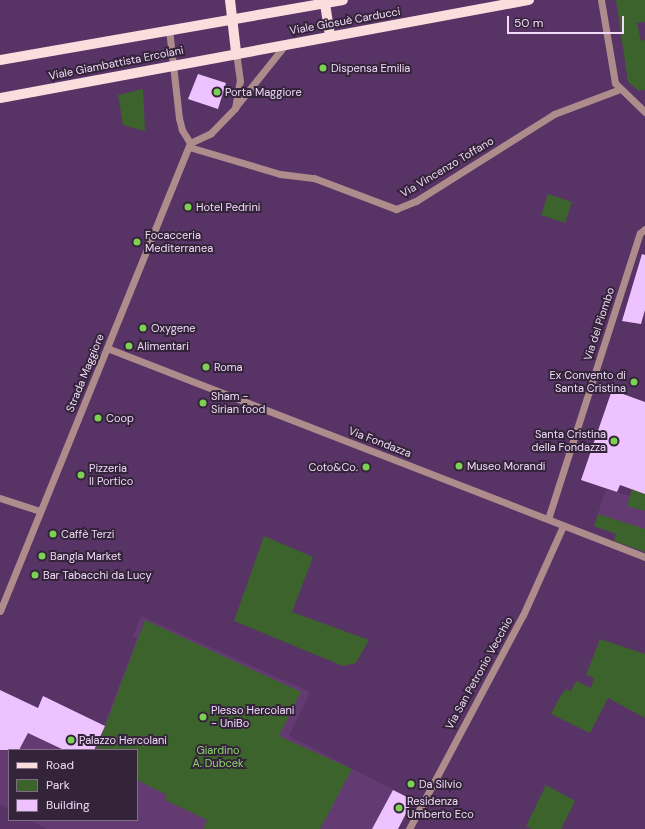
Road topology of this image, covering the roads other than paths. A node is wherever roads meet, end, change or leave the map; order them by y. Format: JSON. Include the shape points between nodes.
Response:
{"nodes":[{"id":1,"x":230,"y":0,"type":"edge"},
{"id":2,"x":343,"y":0,"type":"edge"},
{"id":3,"x":529,"y":0,"type":"edge"},
{"id":4,"x":601,"y":0,"type":"edge"},
{"id":5,"x":325,"y":4,"type":"junction"},
{"id":6,"x":230,"y":19,"type":"junction"},
{"id":7,"x":169,"y":29,"type":"junction"},
{"id":8,"x":330,"y":35,"type":"junction"},
{"id":9,"x":286,"y":43,"type":"junction"},
{"id":10,"x":236,"y":52,"type":"junction"},
{"id":11,"x":0,"y":60,"type":"edge"},
{"id":12,"x":174,"y":64,"type":"junction"},
{"id":13,"x":618,"y":90,"type":"junction"},
{"id":14,"x":0,"y":98,"type":"edge"},
{"id":15,"x":235,"y":108,"type":"junction"},
{"id":16,"x":645,"y":112,"type":"edge"},
{"id":17,"x":190,"y":145,"type":"junction"},
{"id":18,"x":645,"y":229,"type":"edge"},
{"id":19,"x":107,"y":348,"type":"junction"},
{"id":20,"x":0,"y":498,"type":"edge"},
{"id":21,"x":40,"y":511,"type":"junction"},
{"id":22,"x":548,"y":519,"type":"junction"},
{"id":23,"x":563,"y":526,"type":"junction"},
{"id":24,"x":645,"y":557,"type":"edge"},
{"id":25,"x":0,"y":611,"type":"edge"},
{"id":26,"x":409,"y":829,"type":"edge"}],
"edges":[{"from":1,"to":6,"type":"main road"},
{"from":2,"to":5,"type":"main road","name":"Viale Giosuè Carducci"},
{"from":3,"to":8,"type":"main road","name":"Viale Giosuè Carducci"},
{"from":4,"to":13,"type":"street"},
{"from":5,"to":6,"type":"main road","name":"Viale Giosuè Carducci"},
{"from":5,"to":8,"type":"main road"},
{"from":6,"to":7,"type":"main road","name":"Viale Giambattista Ercolani"},
{"from":6,"to":10,"type":"main road"},
{"from":7,"to":11,"type":"main road","name":"Viale Giambattista Ercolani"},
{"from":7,"to":12,"type":"street"},
{"from":8,"to":9,"type":"main road","name":"Viale Giosuè Carducci"},
{"from":9,"to":10,"type":"main road","name":"Viale Giosuè Carducci"},
{"from":9,"to":15,"type":"street"},
{"from":10,"to":12,"type":"main road","name":"Viale Giambattista Ercolani"},
{"from":10,"to":15,"type":"street","via":[[240,82]]},
{"from":12,"to":14,"type":"main road","name":"Viale Giambattista Ercolani"},
{"from":12,"to":17,"type":"street","via":[[182,130]]},
{"from":13,"to":16,"type":"street"},
{"from":13,"to":17,"type":"street","name":"Via Vincenzo Toffano","via":[[554,114],[416,201],[396,209],[314,178],[280,174]]},
{"from":15,"to":17,"type":"street","via":[[211,133]]},
{"from":17,"to":19,"type":"street","name":"Strada Maggiore"},
{"from":18,"to":22,"type":"street","name":"Via del Piombo","via":[[640,233]]},
{"from":19,"to":21,"type":"street","name":"Strada Maggiore"},
{"from":19,"to":22,"type":"street","name":"Via Fondazza"},
{"from":20,"to":21,"type":"street"},
{"from":21,"to":25,"type":"street","name":"Strada Maggiore"},
{"from":22,"to":23,"type":"street","name":"Via Fondazza"},
{"from":23,"to":24,"type":"street","name":"Via Fondazza"},
{"from":23,"to":26,"type":"street","name":"Via San Petronio Vecchio","via":[[523,615]]}]}
